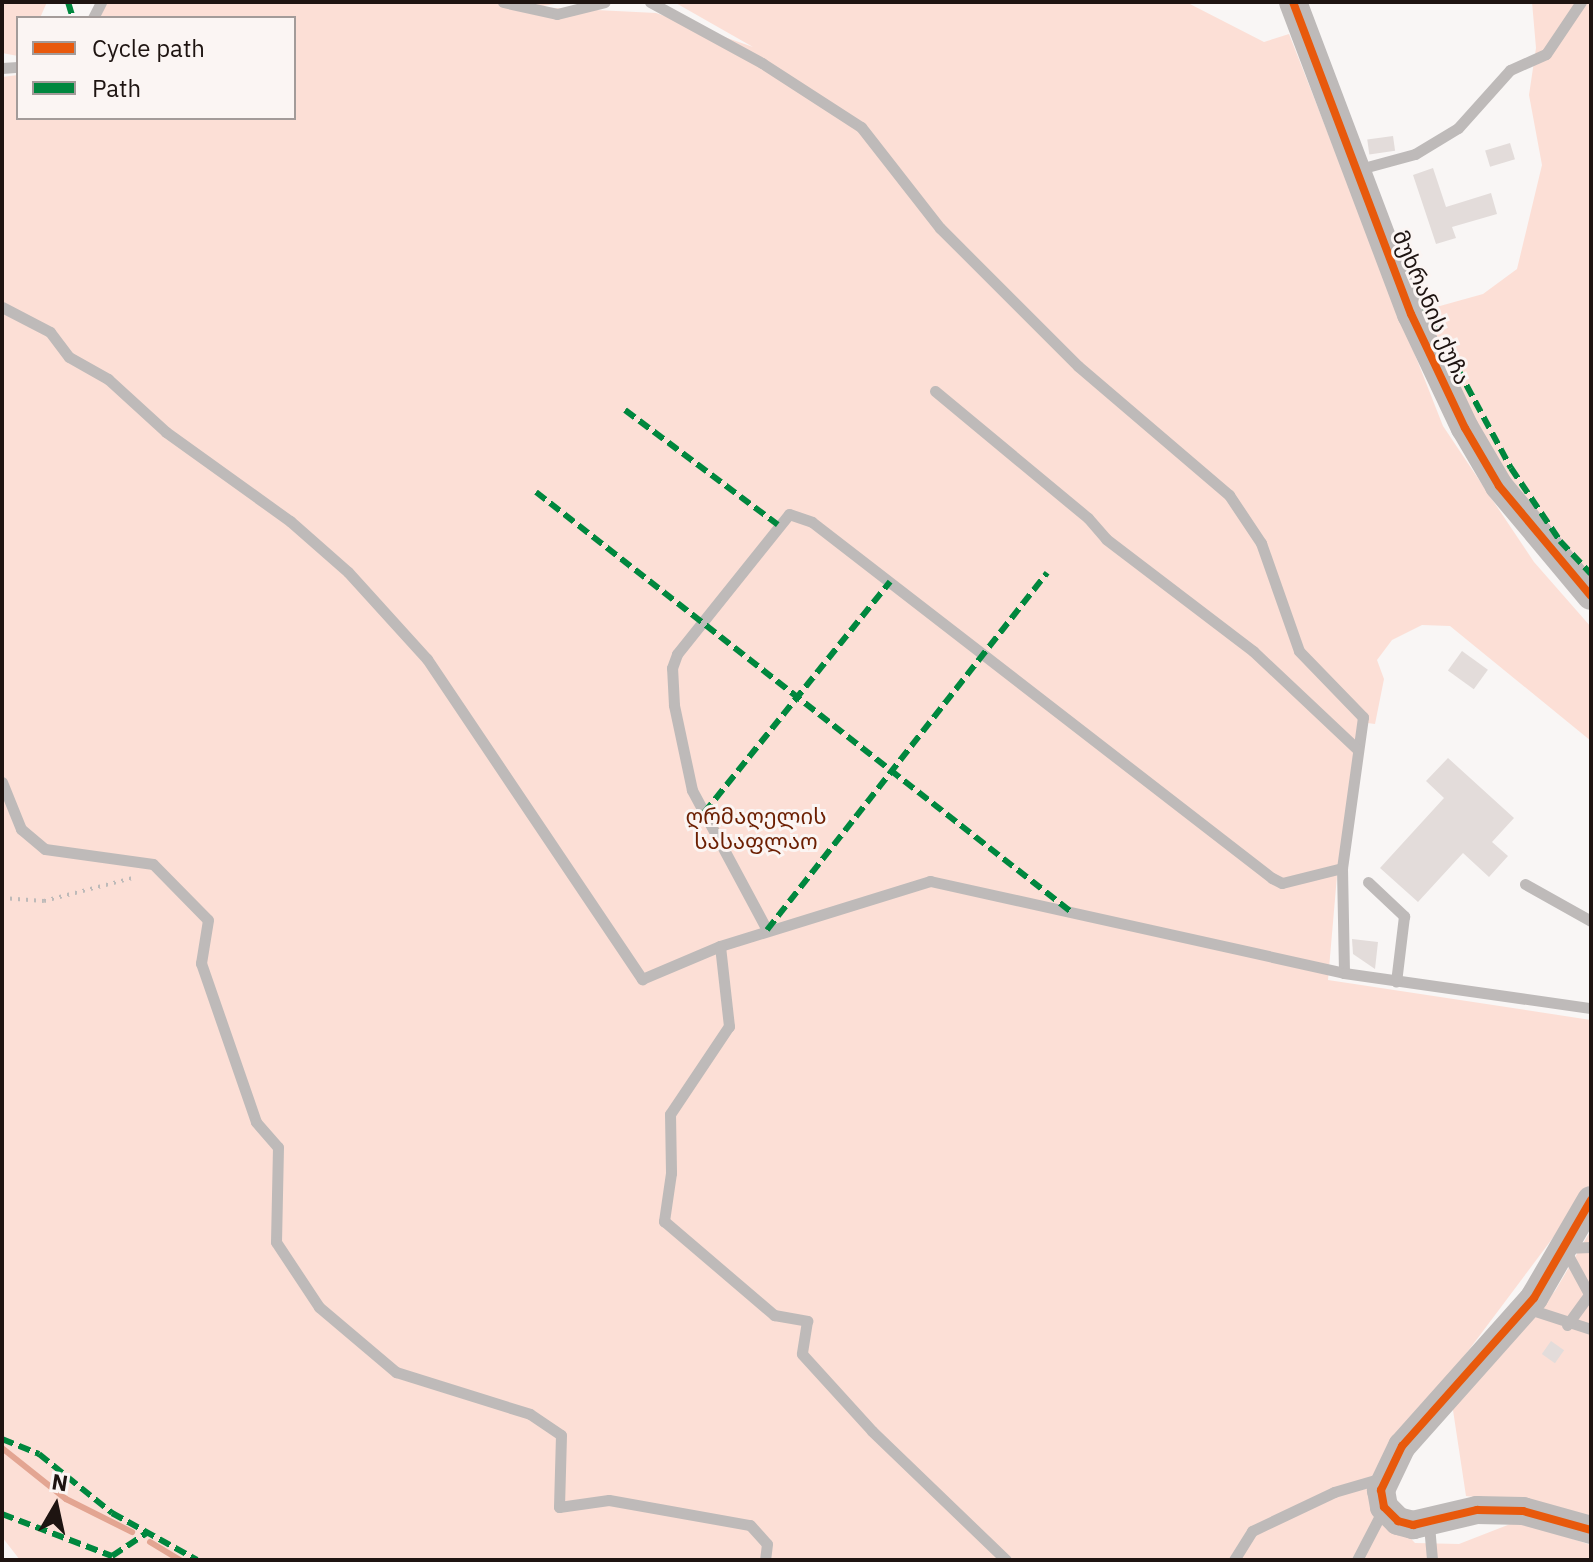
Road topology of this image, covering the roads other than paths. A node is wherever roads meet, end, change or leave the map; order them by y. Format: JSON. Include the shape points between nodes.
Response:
{"nodes":[{"id":1,"x":503,"y":2,"type":"edge"},
{"id":2,"x":605,"y":2,"type":"edge"},
{"id":3,"x":650,"y":2,"type":"edge"},
{"id":4,"x":1293,"y":2,"type":"edge"},
{"id":5,"x":1581,"y":2,"type":"edge"},
{"id":6,"x":1355,"y":170,"type":"junction"},
{"id":7,"x":2,"y":307,"type":"edge"},
{"id":8,"x":935,"y":391,"type":"dead end"},
{"id":9,"x":1591,"y":596,"type":"edge"},
{"id":10,"x":1357,"y":749,"type":"junction"},
{"id":11,"x":2,"y":782,"type":"edge"},
{"id":12,"x":1342,"y":868,"type":"junction"},
{"id":13,"x":1368,"y":882,"type":"dead end"},
{"id":14,"x":1525,"y":884,"type":"dead end"},
{"id":15,"x":1591,"y":921,"type":"edge"},
{"id":16,"x":767,"y":930,"type":"junction"},
{"id":17,"x":720,"y":946,"type":"junction"},
{"id":18,"x":1344,"y":973,"type":"junction"},
{"id":19,"x":1396,"y":982,"type":"junction"},
{"id":20,"x":1591,"y":1008,"type":"edge"},
{"id":21,"x":1591,"y":1200,"type":"edge"},
{"id":22,"x":1578,"y":1247,"type":"edge"},
{"id":23,"x":1590,"y":1292,"type":"edge"},
{"id":24,"x":1525,"y":1308,"type":"junction"},
{"id":25,"x":1567,"y":1325,"type":"junction"},
{"id":26,"x":1591,"y":1329,"type":"edge"},
{"id":27,"x":1383,"y":1478,"type":"junction"},
{"id":28,"x":1384,"y":1507,"type":"junction"},
{"id":29,"x":1429,"y":1525,"type":"junction"},
{"id":30,"x":1591,"y":1530,"type":"edge"},
{"id":31,"x":765,"y":1560,"type":"edge"},
{"id":32,"x":1006,"y":1560,"type":"edge"},
{"id":33,"x":1234,"y":1560,"type":"edge"},
{"id":34,"x":1357,"y":1560,"type":"edge"},
{"id":35,"x":1432,"y":1560,"type":"edge"}],
"edges":[{"from":1,"to":2,"type":"lane","via":[[557,14]]},
{"from":3,"to":10,"type":"lane","via":[[762,63],[861,127],[940,228],[1078,366],[1229,495],[1261,543],[1299,651],[1363,717]]},
{"from":4,"to":6,"type":"street","name":"მუხრანის ქუჩა"},
{"from":5,"to":6,"type":"lane","via":[[1565,33],[1546,54],[1510,70],[1458,128],[1415,154]]},
{"from":6,"to":9,"type":"street","name":"მუხრანის ქუჩა","via":[[1411,314],[1465,428],[1499,486]]},
{"from":7,"to":17,"type":"lane","via":[[50,332],[69,357],[108,379],[166,432],[290,521],[348,572],[427,659],[642,979]]},
{"from":8,"to":10,"type":"lane","via":[[1088,518],[1106,539],[1253,651]]},
{"from":10,"to":12,"type":"lane"},
{"from":11,"to":31,"type":"lane","via":[[21,829],[45,849],[153,864],[208,920],[201,963],[256,1122],[278,1147],[276,1242],[319,1307],[396,1372],[530,1414],[561,1435],[559,1507],[609,1500],[750,1525],[767,1544]]},
{"from":12,"to":16,"type":"lane","via":[[1282,883],[1272,878],[812,522],[789,514],[685,643],[672,668],[674,705],[692,790]]},
{"from":12,"to":18,"type":"lane"},
{"from":13,"to":19,"type":"lane","via":[[1404,916]]},
{"from":14,"to":15,"type":"lane"},
{"from":16,"to":17,"type":"lane"},
{"from":16,"to":18,"type":"lane","via":[[930,881]]},
{"from":17,"to":32,"type":"lane","via":[[729,1026],[670,1114],[671,1173],[664,1221],[774,1315],[807,1321],[802,1354],[894,1454]]},
{"from":18,"to":19,"type":"lane"},
{"from":19,"to":20,"type":"lane"},
{"from":21,"to":22,"type":"street"},
{"from":22,"to":23,"type":"lane"},
{"from":22,"to":24,"type":"street"},
{"from":23,"to":25,"type":"lane"},
{"from":24,"to":25,"type":"lane"},
{"from":24,"to":27,"type":"street","via":[[1427,1416]]},
{"from":25,"to":26,"type":"lane"},
{"from":27,"to":28,"type":"street"},
{"from":27,"to":33,"type":"lane","via":[[1334,1492],[1252,1531]]},
{"from":28,"to":29,"type":"street","via":[[1398,1521]]},
{"from":28,"to":34,"type":"lane"},
{"from":29,"to":30,"type":"street","via":[[1477,1510],[1523,1511]]},
{"from":29,"to":35,"type":"lane"}]}
